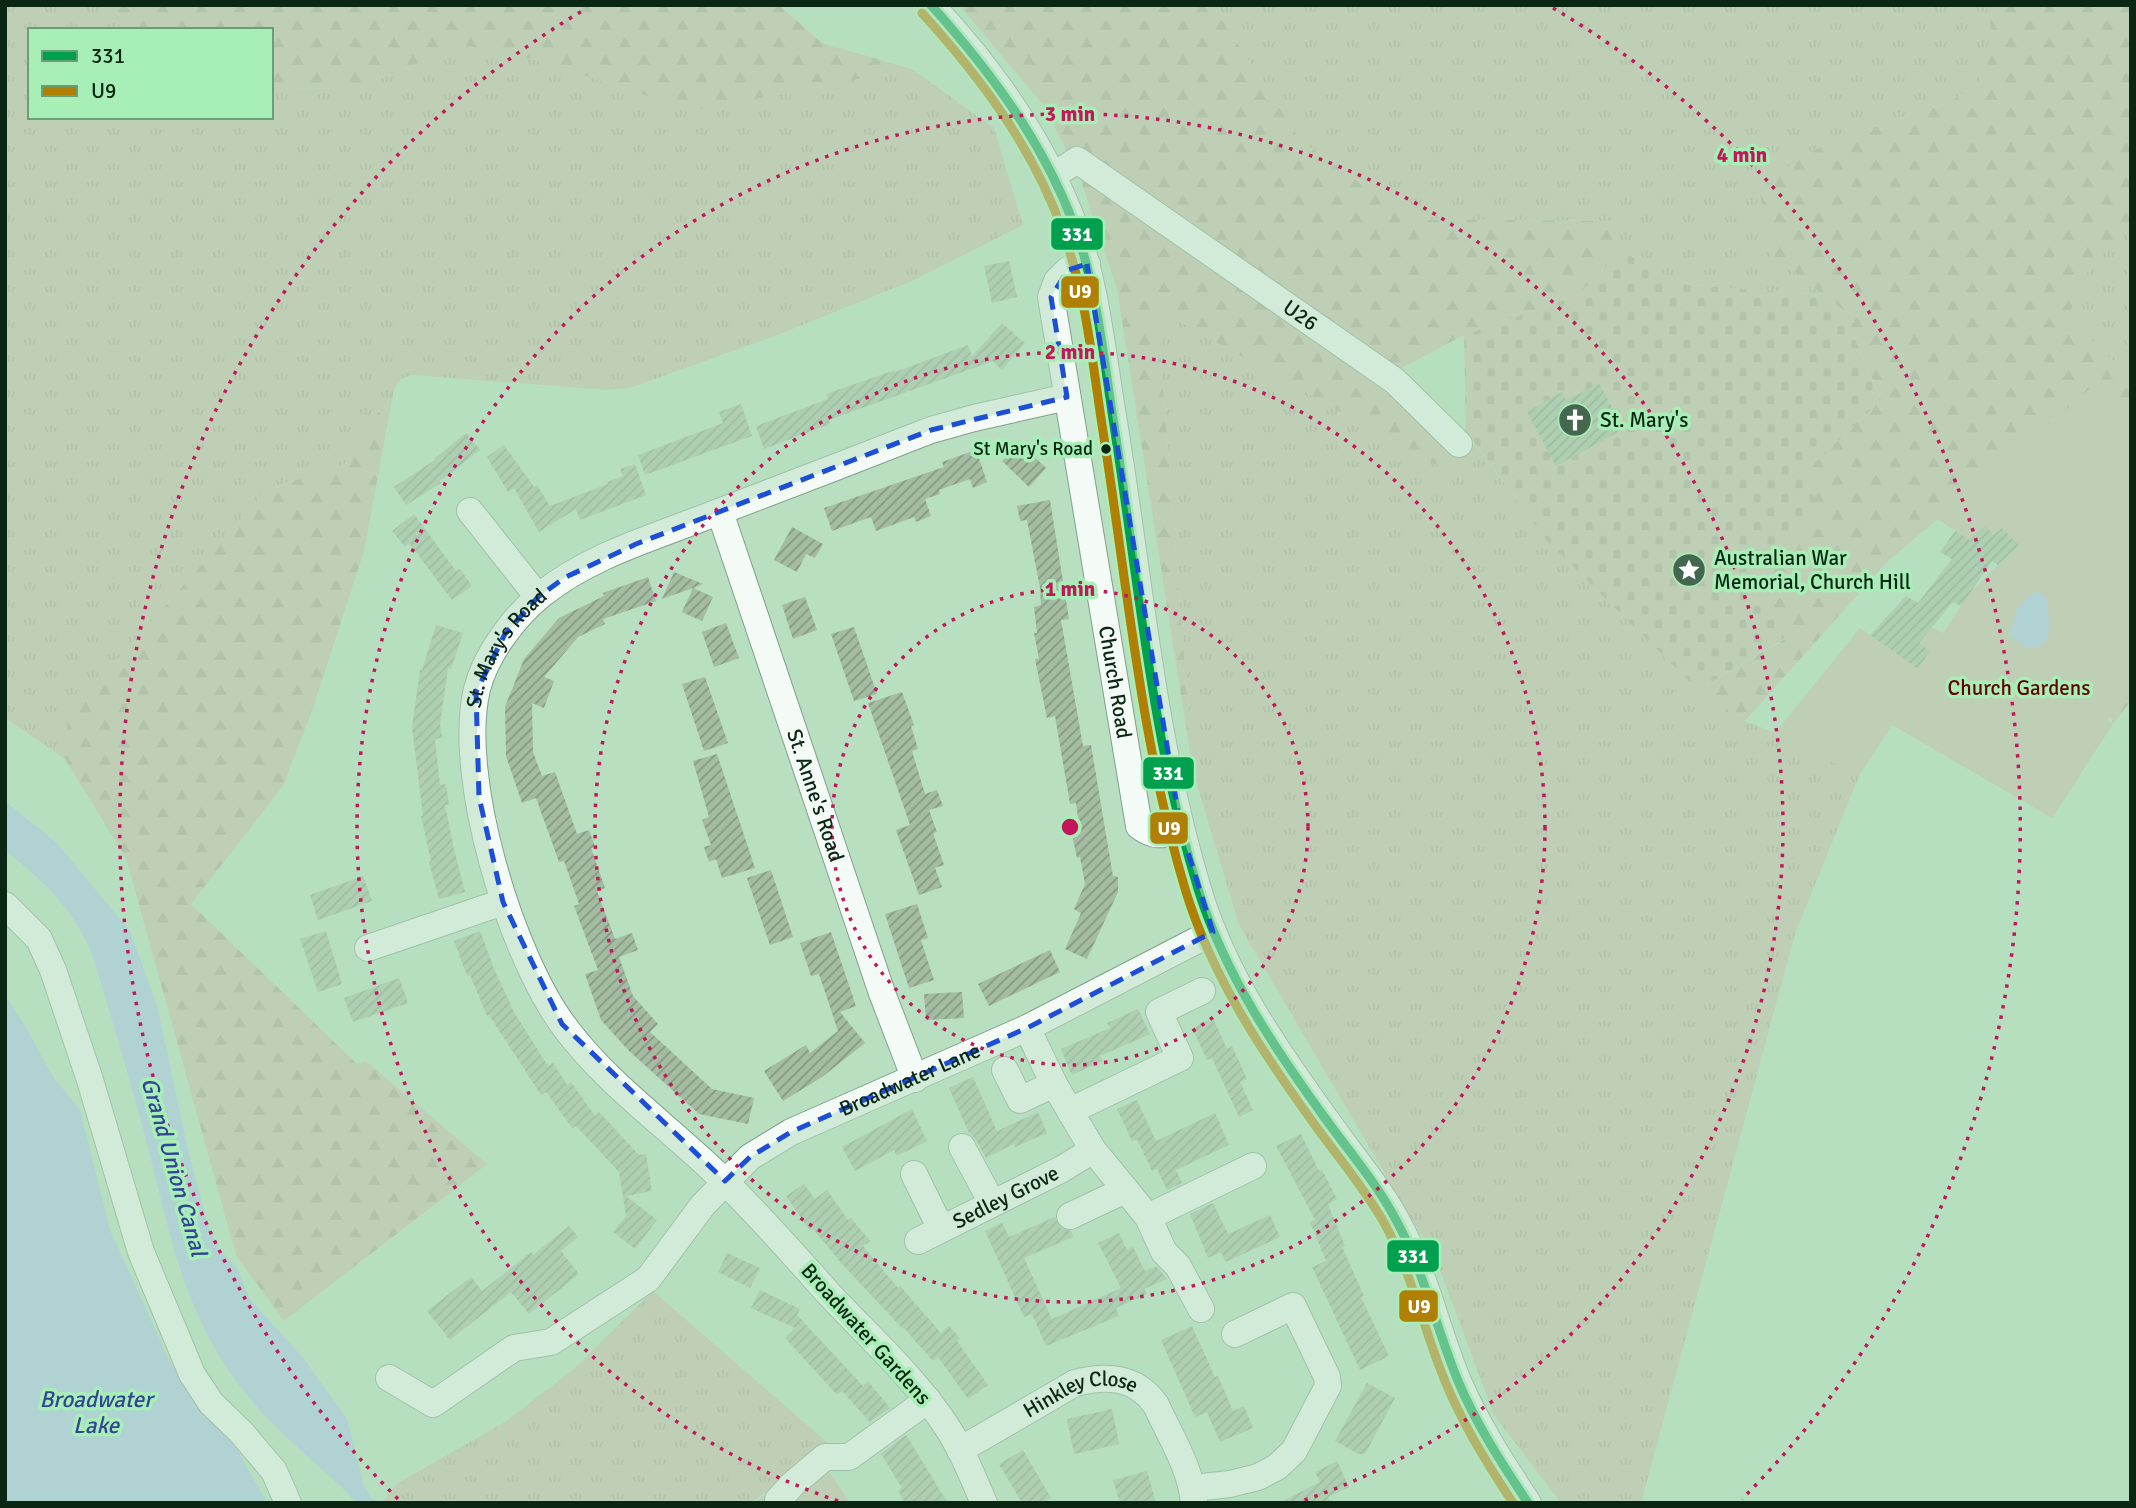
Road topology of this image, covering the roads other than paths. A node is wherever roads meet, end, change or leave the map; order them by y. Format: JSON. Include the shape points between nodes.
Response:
{"nodes":[{"id":1,"x":931,"y":5,"type":"edge"},
{"id":2,"x":1054,"y":176,"type":"junction"},
{"id":3,"x":1087,"y":264,"type":"junction"},
{"id":4,"x":1066,"y":397,"type":"junction"},
{"id":5,"x":1460,"y":444,"type":"dead end"},
{"id":6,"x":470,"y":512,"type":"dead end"},
{"id":7,"x":720,"y":512,"type":"junction"},
{"id":8,"x":538,"y":597,"type":"junction"},
{"id":9,"x":1181,"y":830,"type":"junction"},
{"id":10,"x":503,"y":902,"type":"junction"},
{"id":11,"x":5,"y":905,"type":"edge"},
{"id":12,"x":1213,"y":932,"type":"junction"},
{"id":13,"x":368,"y":948,"type":"dead end"},
{"id":14,"x":1202,"y":991,"type":"dead end"},
{"id":15,"x":1027,"y":1028,"type":"junction"},
{"id":16,"x":1005,"y":1070,"type":"dead end"},
{"id":17,"x":915,"y":1079,"type":"junction"},
{"id":18,"x":1054,"y":1084,"type":"junction"},
{"id":19,"x":1070,"y":1111,"type":"junction"},
{"id":20,"x":962,"y":1147,"type":"dead end"},
{"id":21,"x":1093,"y":1150,"type":"junction"},
{"id":22,"x":1253,"y":1166,"type":"dead end"},
{"id":23,"x":914,"y":1174,"type":"dead end"},
{"id":24,"x":725,"y":1181,"type":"junction"},
{"id":25,"x":1125,"y":1190,"type":"junction"},
{"id":26,"x":992,"y":1203,"type":"junction"},
{"id":27,"x":1070,"y":1216,"type":"dead end"},
{"id":28,"x":1148,"y":1217,"type":"junction"},
{"id":29,"x":1201,"y":1309,"type":"dead end"},
{"id":30,"x":1235,"y":1334,"type":"dead end"},
{"id":31,"x":389,"y":1378,"type":"dead end"},
{"id":32,"x":928,"y":1400,"type":"junction"},
{"id":33,"x":960,"y":1450,"type":"junction"},
{"id":34,"x":1194,"y":1496,"type":"edge"},
{"id":35,"x":778,"y":1500,"type":"dead end"},
{"id":36,"x":288,"y":1503,"type":"edge"},
{"id":37,"x":984,"y":1503,"type":"edge"},
{"id":38,"x":1528,"y":1503,"type":"edge"}],
"edges":[{"from":1,"to":2,"type":"street","via":[[1017,111]]},
{"from":2,"to":3,"type":"street"},
{"from":2,"to":5,"type":"street","name":"U26","via":[[1077,160],[1395,381]]},
{"from":3,"to":4,"type":"street","name":"Church Road","via":[[1068,270],[1057,281],[1051,298]]},
{"from":3,"to":9,"type":"street","via":[[1152,680]]},
{"from":4,"to":7,"type":"street","name":"St. Mary's Road","via":[[931,430]]},
{"from":4,"to":9,"type":"street","name":"Church Road","via":[[1139,826],[1149,834]]},
{"from":6,"to":8,"type":"street"},
{"from":7,"to":8,"type":"street","name":"St. Mary's Road","via":[[595,561]]},
{"from":7,"to":17,"type":"street","name":"St. Anne's Road"},
{"from":8,"to":10,"type":"street","name":"St. Mary's Road","via":[[505,634],[476,692],[473,726],[478,786]]},
{"from":9,"to":12,"type":"street"},
{"from":10,"to":13,"type":"street"},
{"from":10,"to":24,"type":"street","name":"St. Mary's Road","via":[[540,987],[562,1024],[590,1057]]},
{"from":11,"to":36,"type":"street","via":[[39,939],[53,970],[141,1252],[192,1374],[212,1404],[274,1471]]},
{"from":12,"to":15,"type":"street","name":"Broadwater Lane"},
{"from":12,"to":38,"type":"street","via":[[1260,1022],[1399,1225],[1457,1379],[1497,1457]]},
{"from":14,"to":19,"type":"street","via":[[1158,1012],[1180,1058]]},
{"from":15,"to":17,"type":"street","name":"Broadwater Lane"},
{"from":15,"to":18,"type":"street"},
{"from":16,"to":18,"type":"street","via":[[1020,1100]]},
{"from":17,"to":24,"type":"street","name":"Broadwater Lane","via":[[791,1132],[750,1157]]},
{"from":18,"to":19,"type":"street"},
{"from":19,"to":21,"type":"street"},
{"from":20,"to":26,"type":"street"},
{"from":21,"to":25,"type":"street"},
{"from":21,"to":26,"type":"street","name":"Sedley Grove"},
{"from":22,"to":28,"type":"street"},
{"from":23,"to":26,"type":"street","name":"Sedley Grove","via":[[930,1235]]},
{"from":24,"to":31,"type":"street","name":"Broadwater Lane","via":[[648,1279],[551,1342],[514,1348],[433,1404]]},
{"from":24,"to":32,"type":"street","name":"Broadwater Gardens"},
{"from":25,"to":27,"type":"street"},
{"from":25,"to":28,"type":"street"},
{"from":28,"to":29,"type":"street","via":[[1164,1252],[1178,1266]]},
{"from":30,"to":34,"type":"street","name":"Hinkley Close","via":[[1293,1306],[1328,1386],[1294,1451],[1276,1467]]},
{"from":32,"to":33,"type":"street","name":"Broadwater Gardens"},
{"from":32,"to":35,"type":"street","via":[[849,1457],[825,1457]]},
{"from":33,"to":34,"type":"street","name":"Hinkley Close","via":[[1075,1383],[1110,1378],[1126,1381],[1150,1395]]},
{"from":33,"to":37,"type":"street","name":"Broadwater Gardens"}]}
